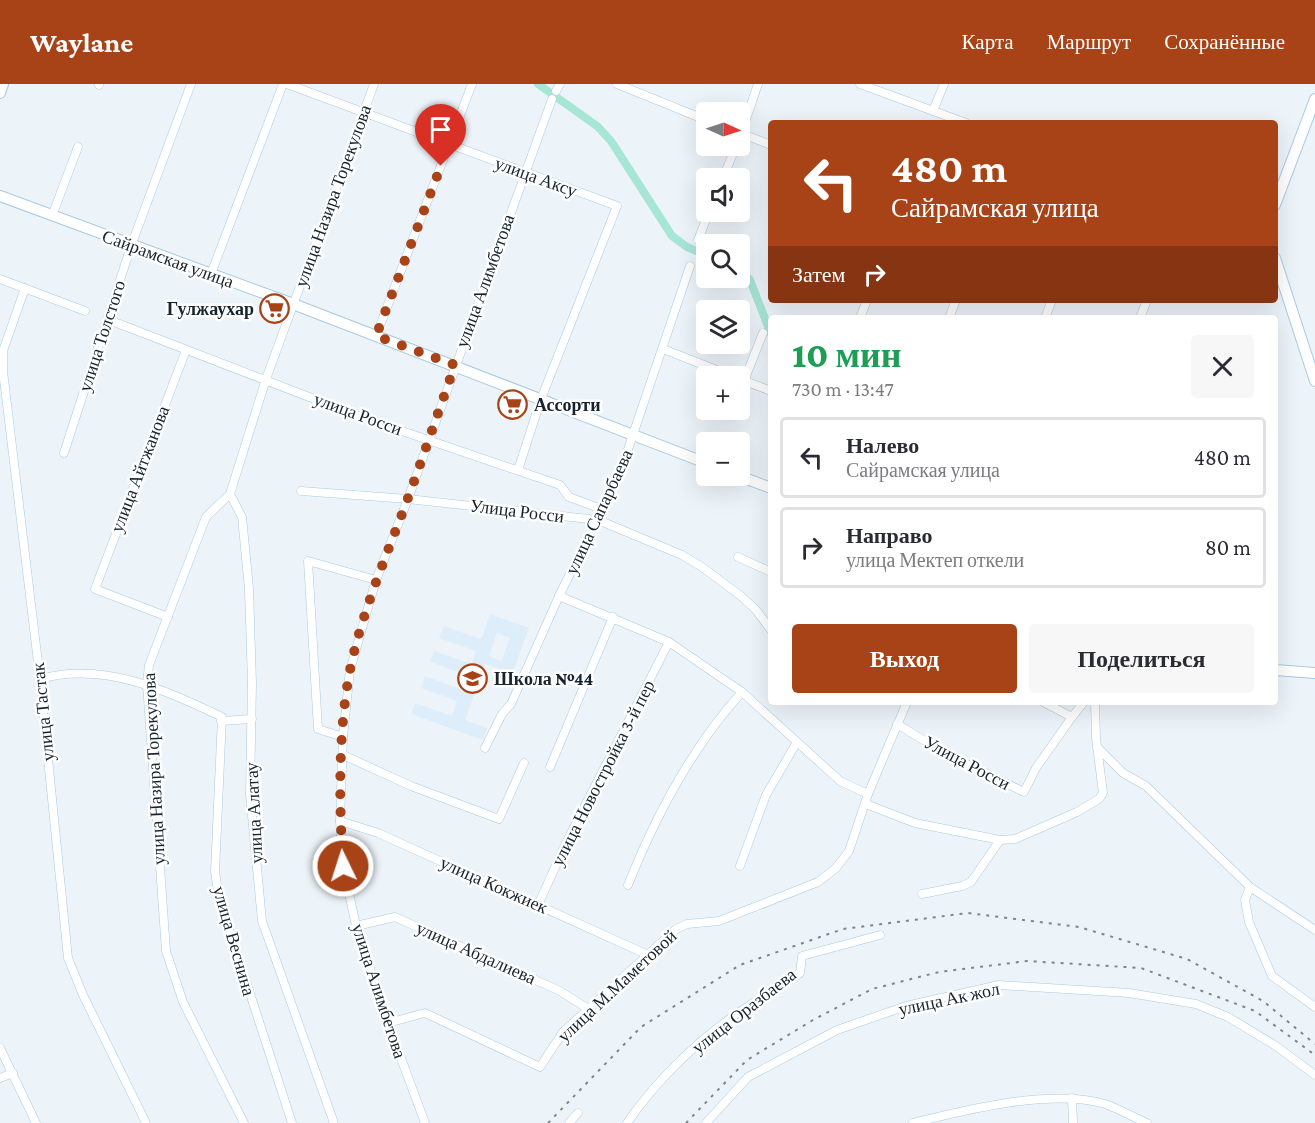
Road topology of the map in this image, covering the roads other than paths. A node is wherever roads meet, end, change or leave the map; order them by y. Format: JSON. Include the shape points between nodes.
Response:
{"nodes":[{"id":1,"x":3,"y":84,"type":"edge"},
{"id":2,"x":190,"y":84,"type":"edge"},
{"id":3,"x":285,"y":84,"type":"edge"},
{"id":4,"x":374,"y":84,"type":"edge"},
{"id":5,"x":472,"y":84,"type":"edge"},
{"id":6,"x":617,"y":84,"type":"edge"},
{"id":7,"x":758,"y":84,"type":"edge"},
{"id":8,"x":861,"y":84,"type":"edge"},
{"id":9,"x":944,"y":84,"type":"edge"},
{"id":10,"x":0,"y":93,"type":"edge"},
{"id":11,"x":552,"y":99,"type":"dead end"},
{"id":12,"x":1315,"y":99,"type":"edge"},
{"id":13,"x":750,"y":106,"type":"edge"},
{"id":14,"x":364,"y":111,"type":"junction"},
{"id":15,"x":933,"y":111,"type":"junction"},
{"id":16,"x":696,"y":116,"type":"edge"},
{"id":17,"x":958,"y":120,"type":"edge"},
{"id":18,"x":750,"y":138,"type":"edge"},
{"id":19,"x":768,"y":144,"type":"edge"},
{"id":20,"x":449,"y":145,"type":"junction"},
{"id":21,"x":78,"y":147,"type":"dead end"},
{"id":22,"x":525,"y":172,"type":"junction"},
{"id":23,"x":0,"y":196,"type":"edge"},
{"id":24,"x":1278,"y":197,"type":"edge"},
{"id":25,"x":52,"y":216,"type":"junction"},
{"id":26,"x":131,"y":246,"type":"junction"},
{"id":27,"x":690,"y":266,"type":"dead end"},
{"id":28,"x":1278,"y":267,"type":"edge"},
{"id":29,"x":211,"y":274,"type":"junction"},
{"id":30,"x":0,"y":279,"type":"edge"},
{"id":31,"x":25,"y":288,"type":"junction"},
{"id":32,"x":293,"y":304,"type":"junction"},
{"id":33,"x":85,"y":311,"type":"dead end"},
{"id":34,"x":109,"y":320,"type":"junction"},
{"id":35,"x":763,"y":333,"type":"dead end"},
{"id":36,"x":376,"y":336,"type":"junction"},
{"id":37,"x":663,"y":349,"type":"junction"},
{"id":38,"x":186,"y":350,"type":"junction"},
{"id":39,"x":455,"y":365,"type":"junction"},
{"id":40,"x":706,"y":366,"type":"edge"},
{"id":41,"x":748,"y":366,"type":"edge"},
{"id":42,"x":266,"y":379,"type":"junction"},
{"id":43,"x":1315,"y":381,"type":"edge"},
{"id":44,"x":750,"y":383,"type":"edge"},
{"id":45,"x":768,"y":390,"type":"edge"},
{"id":46,"x":541,"y":399,"type":"junction"},
{"id":47,"x":634,"y":435,"type":"junction"},
{"id":48,"x":429,"y":440,"type":"junction"},
{"id":49,"x":64,"y":453,"type":"dead end"},
{"id":50,"x":696,"y":459,"type":"edge"},
{"id":51,"x":518,"y":470,"type":"junction"},
{"id":52,"x":750,"y":480,"type":"edge"},
{"id":53,"x":768,"y":487,"type":"edge"},
{"id":54,"x":301,"y":491,"type":"dead end"},
{"id":55,"x":230,"y":494,"type":"junction"},
{"id":56,"x":408,"y":499,"type":"junction"},
{"id":57,"x":604,"y":510,"type":"junction"},
{"id":58,"x":598,"y":520,"type":"junction"},
{"id":59,"x":738,"y":557,"type":"dead end"},
{"id":60,"x":768,"y":571,"type":"edge"},
{"id":61,"x":376,"y":580,"type":"junction"},
{"id":62,"x":559,"y":596,"type":"junction"},
{"id":63,"x":168,"y":617,"type":"junction"},
{"id":64,"x":613,"y":617,"type":"junction"},
{"id":65,"x":768,"y":626,"type":"edge"},
{"id":66,"x":669,"y":642,"type":"junction"},
{"id":67,"x":1278,"y":670,"type":"edge"},
{"id":68,"x":1315,"y":673,"type":"edge"},
{"id":69,"x":40,"y":679,"type":"junction"},
{"id":70,"x":147,"y":684,"type":"junction"},
{"id":71,"x":742,"y":692,"type":"junction"},
{"id":72,"x":906,"y":705,"type":"edge"},
{"id":73,"x":1049,"y":705,"type":"edge"},
{"id":74,"x":1082,"y":705,"type":"edge"},
{"id":75,"x":1095,"y":705,"type":"edge"},
{"id":76,"x":1072,"y":717,"type":"junction"},
{"id":77,"x":252,"y":718,"type":"junction"},
{"id":78,"x":222,"y":719,"type":"junction"},
{"id":79,"x":897,"y":724,"type":"junction"},
{"id":80,"x":343,"y":737,"type":"junction"},
{"id":81,"x":797,"y":742,"type":"junction"},
{"id":82,"x":1097,"y":747,"type":"junction"},
{"id":83,"x":485,"y":748,"type":"dead end"},
{"id":84,"x":343,"y":754,"type":"junction"},
{"id":85,"x":524,"y":763,"type":"dead end"},
{"id":86,"x":550,"y":767,"type":"dead end"},
{"id":87,"x":868,"y":794,"type":"junction"},
{"id":88,"x":866,"y":804,"type":"junction"},
{"id":89,"x":340,"y":821,"type":"junction"},
{"id":90,"x":1000,"y":840,"type":"junction"},
{"id":91,"x":740,"y":866,"type":"dead end"},
{"id":92,"x":628,"y":885,"type":"dead end"},
{"id":93,"x":1250,"y":886,"type":"junction"},
{"id":94,"x":922,"y":894,"type":"dead end"},
{"id":95,"x":538,"y":905,"type":"junction"},
{"id":96,"x":356,"y":926,"type":"junction"},
{"id":97,"x":1315,"y":930,"type":"edge"},
{"id":98,"x":880,"y":935,"type":"dead end"},
{"id":99,"x":646,"y":954,"type":"junction"},
{"id":100,"x":1315,"y":1007,"type":"edge"},
{"id":101,"x":590,"y":1010,"type":"junction"},
{"id":102,"x":388,"y":1023,"type":"junction"},
{"id":103,"x":0,"y":1048,"type":"edge"},
{"id":104,"x":13,"y":1073,"type":"junction"},
{"id":105,"x":1315,"y":1075,"type":"edge"},
{"id":106,"x":0,"y":1078,"type":"edge"},
{"id":107,"x":1072,"y":1098,"type":"junction"},
{"id":108,"x":578,"y":1113,"type":"dead end"},
{"id":109,"x":36,"y":1123,"type":"edge"},
{"id":110,"x":146,"y":1123,"type":"edge"},
{"id":111,"x":244,"y":1123,"type":"edge"},
{"id":112,"x":292,"y":1123,"type":"edge"},
{"id":113,"x":334,"y":1123,"type":"edge"},
{"id":114,"x":425,"y":1123,"type":"edge"},
{"id":115,"x":569,"y":1123,"type":"edge"},
{"id":116,"x":627,"y":1123,"type":"edge"},
{"id":117,"x":706,"y":1123,"type":"edge"},
{"id":118,"x":913,"y":1123,"type":"edge"},
{"id":119,"x":1073,"y":1123,"type":"edge"},
{"id":120,"x":1147,"y":1123,"type":"edge"}],
"edges":[{"from":1,"to":10,"type":"main road"},
{"from":2,"to":26,"type":"street","name":"улица Толстого"},
{"from":3,"to":14,"type":"street","name":"улица Аксу"},
{"from":3,"to":29,"type":"street"},
{"from":4,"to":14,"type":"street","name":"улица Назира Торекулова"},
{"from":5,"to":20,"type":"street"},
{"from":6,"to":16,"type":"street"},
{"from":7,"to":13,"type":"street"},
{"from":8,"to":15,"type":"street"},
{"from":9,"to":15,"type":"street"},
{"from":11,"to":22,"type":"street","name":"улица Алимбетова"},
{"from":12,"to":24,"type":"main road"},
{"from":14,"to":20,"type":"street","name":"улица Аксу"},
{"from":14,"to":32,"type":"street","name":"улица Назира Торекулова"},
{"from":15,"to":17,"type":"street"},
{"from":18,"to":19,"type":"street"},
{"from":20,"to":22,"type":"street","name":"улица Аксу"},
{"from":20,"to":36,"type":"street"},
{"from":21,"to":25,"type":"street"},
{"from":22,"to":39,"type":"street","name":"улица Алимбетова"},
{"from":22,"to":46,"type":"street","name":"улица Аксу","via":[[617,206]]},
{"from":23,"to":25,"type":"main road","name":"Сайрамская улица"},
{"from":25,"to":26,"type":"main road","name":"Сайрамская улица"},
{"from":26,"to":29,"type":"main road","name":"Сайрамская улица"},
{"from":26,"to":34,"type":"street","name":"улица Толстого"},
{"from":27,"to":37,"type":"street","name":"улица Сапарбаева"},
{"from":28,"to":43,"type":"main road"},
{"from":29,"to":32,"type":"main road","name":"Сайрамская улица"},
{"from":30,"to":31,"type":"street"},
{"from":31,"to":33,"type":"street"},
{"from":31,"to":69,"type":"street","name":"улица Тастак","via":[[3,351],[3,371]]},
{"from":32,"to":36,"type":"main road","name":"Сайрамская улица"},
{"from":32,"to":42,"type":"street","name":"улица Назира Торекулова"},
{"from":34,"to":38,"type":"street","name":"улица Росси"},
{"from":34,"to":49,"type":"street","name":"улица Толстого"},
{"from":35,"to":41,"type":"street"},
{"from":36,"to":39,"type":"main road","name":"Сайрамская улица"},
{"from":37,"to":40,"type":"street"},
{"from":37,"to":47,"type":"street","name":"улица Сапарбаева"},
{"from":38,"to":42,"type":"street","name":"улица Росси"},
{"from":38,"to":63,"type":"street","name":"улица Айтжанова","via":[[95,589]]},
{"from":39,"to":46,"type":"main road","name":"Сайрамская улица"},
{"from":39,"to":48,"type":"street","name":"улица Алимбетова"},
{"from":42,"to":48,"type":"street","name":"улица Росси"},
{"from":42,"to":55,"type":"street","name":"улица Назира Торекулова"},
{"from":44,"to":45,"type":"street"},
{"from":46,"to":47,"type":"main road","name":"Сайрамская улица"},
{"from":46,"to":51,"type":"street"},
{"from":47,"to":50,"type":"main road","name":"Сайрамская улица"},
{"from":47,"to":57,"type":"street","name":"улица Сапарбаева"},
{"from":48,"to":51,"type":"street","name":"улица Росси"},
{"from":48,"to":56,"type":"street","name":"улица Алимбетова"},
{"from":51,"to":57,"type":"street","name":"улица Росси","via":[[560,485],[569,497]]},
{"from":52,"to":53,"type":"main road"},
{"from":54,"to":56,"type":"street","name":"Улица Росси"},
{"from":55,"to":63,"type":"street","name":"улица Назира Торекулова","via":[[206,516]]},
{"from":55,"to":77,"type":"street","name":"улица Алатау","via":[[243,527],[249,589]]},
{"from":56,"to":58,"type":"street","name":"Улица Росси"},
{"from":56,"to":61,"type":"street","name":"улица Алимбетова"},
{"from":57,"to":58,"type":"street","name":"улица Сапарбаева"},
{"from":58,"to":62,"type":"street","name":"улица Сапарбаева"},
{"from":58,"to":65,"type":"street","name":"Улица Росси","via":[[702,567],[741,596]]},
{"from":59,"to":60,"type":"street"},
{"from":61,"to":80,"type":"street","name":"улица Алимбетова","via":[[350,670]]},
{"from":61,"to":80,"type":"street","via":[[308,561],[318,729]]},
{"from":62,"to":64,"type":"street"},
{"from":62,"to":83,"type":"street","name":"улица Сапарбаева","via":[[511,704]]},
{"from":63,"to":70,"type":"street","name":"улица Назира Торекулова","via":[[148,665]]},
{"from":64,"to":66,"type":"street"},
{"from":64,"to":86,"type":"street"},
{"from":66,"to":71,"type":"street"},
{"from":66,"to":95,"type":"street","name":"улица Новостройка 3-й пер"},
{"from":67,"to":68,"type":"main road"},
{"from":69,"to":70,"type":"street","via":[[82,673]]},
{"from":69,"to":110,"type":"street","name":"улица Тастак","via":[[68,958],[82,995]]},
{"from":70,"to":78,"type":"street"},
{"from":70,"to":111,"type":"street","name":"улица Назира Торекулова","via":[[166,951],[183,1002]]},
{"from":71,"to":81,"type":"street"},
{"from":71,"to":92,"type":"street","via":[[724,711],[683,772],[649,833]]},
{"from":72,"to":79,"type":"street","name":"улица М.Маметовой"},
{"from":73,"to":76,"type":"street"},
{"from":74,"to":76,"type":"street","name":"Улица Росси"},
{"from":75,"to":82,"type":"street"},
{"from":76,"to":79,"type":"street","name":"Улица Росси","via":[[1024,792],[948,755]]},
{"from":77,"to":78,"type":"street"},
{"from":77,"to":113,"type":"street","name":"улица Алатау","via":[[250,794],[262,921]]},
{"from":78,"to":112,"type":"street","name":"улица Веснина","via":[[215,872],[219,898]]},
{"from":79,"to":87,"type":"street","name":"улица М.Маметовой"},
{"from":80,"to":84,"type":"street","name":"улица Алимбетова"},
{"from":81,"to":87,"type":"street","via":[[840,781]]},
{"from":81,"to":91,"type":"street","via":[[766,795]]},
{"from":82,"to":90,"type":"street","via":[[1103,793],[1099,799],[1015,839]]},
{"from":82,"to":93,"type":"street","via":[[1123,773],[1146,786]]},
{"from":84,"to":85,"type":"street","via":[[411,786],[499,819]]},
{"from":84,"to":89,"type":"street","name":"улица Алимбетова"},
{"from":87,"to":88,"type":"street","name":"улица М.Маметовой"},
{"from":88,"to":90,"type":"street","via":[[915,823]]},
{"from":88,"to":99,"type":"street","name":"улица М.Маметовой","via":[[849,851],[818,882],[718,921],[687,924]]},
{"from":89,"to":95,"type":"street","name":"улица Кокжиек","via":[[378,833]]},
{"from":89,"to":96,"type":"street","name":"улица Алимбетова","via":[[343,866]]},
{"from":90,"to":94,"type":"street","via":[[971,882]]},
{"from":93,"to":97,"type":"street"},
{"from":93,"to":100,"type":"street","via":[[1245,900],[1249,922],[1272,976]]},
{"from":95,"to":99,"type":"street","name":"улица Кокжиек"},
{"from":96,"to":101,"type":"street","name":"улица Абдалиева","via":[[394,916],[560,991]]},
{"from":96,"to":102,"type":"street","name":"улица Алимбетова"},
{"from":98,"to":116,"type":"street","name":"улица Оразбаева","via":[[802,956],[800,973],[738,1013],[696,1048],[661,1079]]},
{"from":99,"to":101,"type":"street","name":"улица М.Маметовой"},
{"from":101,"to":102,"type":"street","name":"улица М.Маметовой","via":[[563,1032],[540,1067],[425,1013]]},
{"from":102,"to":114,"type":"street","name":"улица Алимбетова"},
{"from":103,"to":104,"type":"street"},
{"from":104,"to":106,"type":"street"},
{"from":104,"to":109,"type":"street"},
{"from":105,"to":117,"type":"street","name":"улица Ак жол","via":[[1228,1017],[1196,1004],[1129,993],[999,986],[906,1006],[837,1030],[748,1077]]},
{"from":107,"to":118,"type":"street","via":[[1004,1104]]},
{"from":107,"to":119,"type":"street"},
{"from":107,"to":120,"type":"street","via":[[1105,1104]]},
{"from":108,"to":115,"type":"street"}]}
